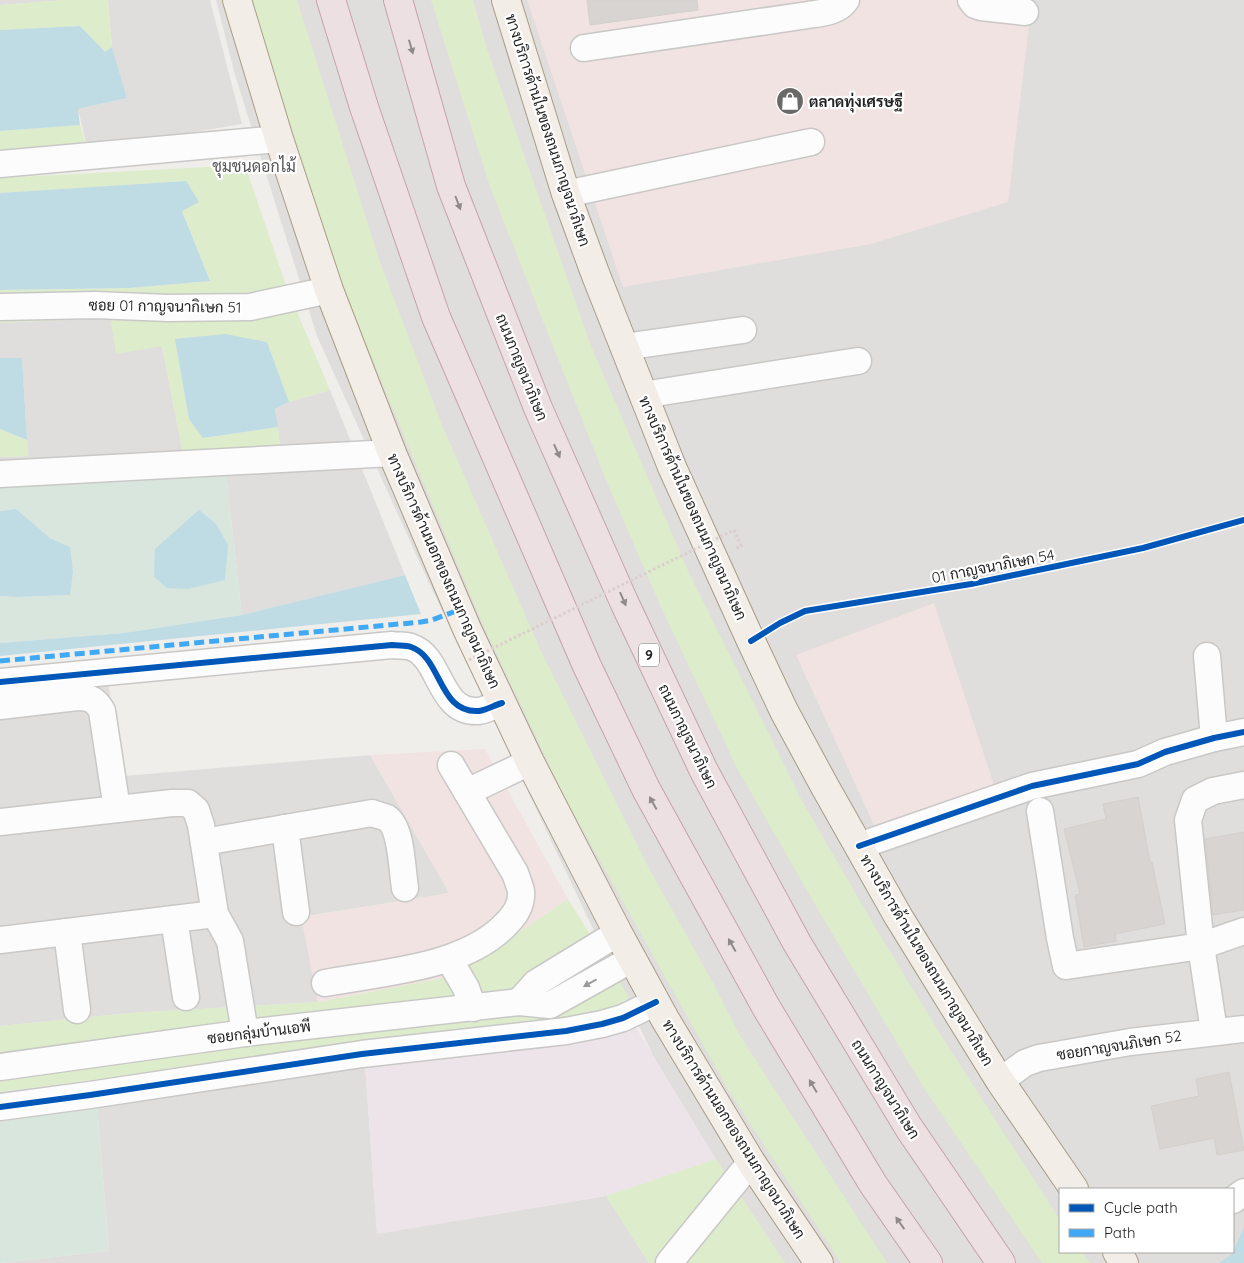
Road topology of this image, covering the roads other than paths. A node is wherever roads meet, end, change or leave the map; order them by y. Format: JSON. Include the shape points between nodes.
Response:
{"nodes":[{"id":1,"x":237,"y":0,"type":"edge"},
{"id":2,"x":331,"y":0,"type":"edge"},
{"id":3,"x":398,"y":0,"type":"edge"},
{"id":4,"x":506,"y":0,"type":"edge"},
{"id":5,"x":846,"y":0,"type":"edge"},
{"id":6,"x":971,"y":0,"type":"edge"},
{"id":7,"x":1025,"y":12,"type":"dead end"},
{"id":8,"x":584,"y":48,"type":"dead end"},
{"id":9,"x":279,"y":138,"type":"junction"},
{"id":10,"x":811,"y":142,"type":"dead end"},
{"id":11,"x":0,"y":164,"type":"edge"},
{"id":12,"x":566,"y":194,"type":"junction"},
{"id":13,"x":329,"y":290,"type":"junction"},
{"id":14,"x":0,"y":307,"type":"edge"},
{"id":15,"x":743,"y":330,"type":"dead end"},
{"id":16,"x":624,"y":346,"type":"junction"},
{"id":17,"x":858,"y":361,"type":"dead end"},
{"id":18,"x":643,"y":395,"type":"junction"},
{"id":19,"x":392,"y":453,"type":"junction"},
{"id":20,"x":0,"y":474,"type":"edge"},
{"id":21,"x":1207,"y":656,"type":"dead end"},
{"id":22,"x":0,"y":682,"type":"edge"},
{"id":23,"x":502,"y":703,"type":"junction"},
{"id":24,"x":0,"y":706,"type":"edge"},
{"id":25,"x":1244,"y":732,"type":"edge"},
{"id":26,"x":1214,"y":738,"type":"junction"},
{"id":27,"x":530,"y":762,"type":"junction"},
{"id":28,"x":451,"y":765,"type":"dead end"},
{"id":29,"x":1244,"y":785,"type":"edge"},
{"id":30,"x":467,"y":792,"type":"junction"},
{"id":31,"x":117,"y":809,"type":"junction"},
{"id":32,"x":1040,"y":811,"type":"dead end"},
{"id":33,"x":0,"y":822,"type":"edge"},
{"id":34,"x":285,"y":828,"type":"junction"},
{"id":35,"x":204,"y":842,"type":"junction"},
{"id":36,"x":859,"y":846,"type":"junction"},
{"id":37,"x":405,"y":888,"type":"dead end"},
{"id":38,"x":296,"y":912,"type":"dead end"},
{"id":39,"x":215,"y":914,"type":"junction"},
{"id":40,"x":174,"y":919,"type":"junction"},
{"id":41,"x":1244,"y":931,"type":"edge"},
{"id":42,"x":66,"y":932,"type":"junction"},
{"id":43,"x":618,"y":933,"type":"junction"},
{"id":44,"x":0,"y":940,"type":"edge"},
{"id":45,"x":1201,"y":946,"type":"junction"},
{"id":46,"x":449,"y":959,"type":"junction"},
{"id":47,"x":632,"y":959,"type":"junction"},
{"id":48,"x":326,"y":983,"type":"dead end"},
{"id":49,"x":186,"y":997,"type":"dead end"},
{"id":50,"x":519,"y":1002,"type":"junction"},
{"id":51,"x":656,"y":1002,"type":"junction"},
{"id":52,"x":473,"y":1008,"type":"junction"},
{"id":53,"x":77,"y":1010,"type":"dead end"},
{"id":54,"x":1244,"y":1029,"type":"edge"},
{"id":55,"x":1214,"y":1031,"type":"junction"},
{"id":56,"x":245,"y":1033,"type":"junction"},
{"id":57,"x":0,"y":1067,"type":"edge"},
{"id":58,"x":1000,"y":1081,"type":"junction"},
{"id":59,"x":0,"y":1107,"type":"edge"},
{"id":60,"x":751,"y":1162,"type":"junction"},
{"id":61,"x":1073,"y":1188,"type":"edge"},
{"id":62,"x":669,"y":1263,"type":"edge"},
{"id":63,"x":819,"y":1263,"type":"edge"},
{"id":64,"x":928,"y":1263,"type":"edge"},
{"id":65,"x":1001,"y":1263,"type":"edge"}],
"edges":[{"from":1,"to":9,"type":"main road","name":"ทางบริการด้านนอกของถนนกาญจนาภิเษก"},
{"from":64,"to":2,"type":"highway","one_way":true,"via":[[873,1184],[766,1007],[646,789],[587,666],[436,317]]},
{"from":3,"to":65,"type":"highway","name":"ถนนกาญจนาภิเษก","number":"9","one_way":true,"via":[[451,186],[538,408],[692,745],[797,943],[909,1128]]},
{"from":4,"to":12,"type":"main road","name":"ทางบริการด้านในของถนนกาญจนาภิเษก"},
{"from":5,"to":8,"type":"street","via":[[833,10],[808,15]]},
{"from":6,"to":7,"type":"street","via":[[975,6]]},
{"from":9,"to":11,"type":"street"},
{"from":9,"to":13,"type":"main road","name":"ทางบริการด้านนอกของถนนกาญจนาภิเษก"},
{"from":10,"to":12,"type":"street"},
{"from":12,"to":16,"type":"main road","name":"ทางบริการด้านในของถนนกาญจนาภิเษก"},
{"from":13,"to":14,"type":"street","name":"ซอย 01 กาญจนากิเษก 51","via":[[250,307]]},
{"from":13,"to":19,"type":"main road","name":"ทางบริการด้านนอกของถนนกาญจนาภิเษก"},
{"from":15,"to":16,"type":"street"},
{"from":16,"to":18,"type":"main road","name":"ทางบริการด้านในของถนนกาญจนาภิเษก"},
{"from":17,"to":18,"type":"street"},
{"from":18,"to":36,"type":"main road","name":"ทางบริการด้านในของถนนกาญจนาภิเษก","via":[[672,467],[784,711]]},
{"from":19,"to":20,"type":"street"},
{"from":19,"to":23,"type":"main road","name":"ทางบริการด้านนอกของถนนกาญจนาภิเษก"},
{"from":21,"to":26,"type":"street"},
{"from":22,"to":23,"type":"street","via":[[392,645],[411,647],[420,652],[453,702],[462,708],[480,711]]},
{"from":23,"to":27,"type":"main road","name":"ทางบริการด้านนอกของถนนกาญจนาภิเษก"},
{"from":24,"to":31,"type":"street","via":[[77,697],[88,697],[97,702],[102,711]]},
{"from":25,"to":26,"type":"street"},
{"from":26,"to":36,"type":"street","via":[[1165,752],[1138,764],[1032,786]]},
{"from":27,"to":30,"type":"street"},
{"from":27,"to":43,"type":"main road","name":"ทางบริการด้านนอกของถนนกาญจนาภิเษก"},
{"from":28,"to":30,"type":"street"},
{"from":29,"to":45,"type":"street","via":[[1213,791],[1195,800],[1188,820]]},
{"from":30,"to":46,"type":"street","via":[[515,873],[521,892],[517,912],[500,932],[479,946]]},
{"from":31,"to":33,"type":"street"},
{"from":31,"to":35,"type":"street","via":[[188,803],[196,810]]},
{"from":32,"to":45,"type":"street","via":[[1066,966]]},
{"from":34,"to":35,"type":"street"},
{"from":34,"to":37,"type":"street","via":[[372,813],[387,818],[394,827],[398,842]]},
{"from":34,"to":38,"type":"street"},
{"from":35,"to":39,"type":"street"},
{"from":36,"to":58,"type":"main road","name":"ทางบริการด้านในของถนนกาญจนาภิเษก","via":[[903,925]]},
{"from":39,"to":40,"type":"street"},
{"from":39,"to":56,"type":"street","via":[[230,941]]},
{"from":40,"to":42,"type":"street"},
{"from":40,"to":49,"type":"street"},
{"from":41,"to":45,"type":"street"},
{"from":42,"to":44,"type":"street"},
{"from":42,"to":53,"type":"street"},
{"from":43,"to":47,"type":"main road","name":"ทางบริการด้านนอกของถนนกาญจนาภิเษก"},
{"from":43,"to":50,"type":"street","via":[[536,983]]},
{"from":45,"to":55,"type":"street"},
{"from":46,"to":48,"type":"street"},
{"from":46,"to":52,"type":"street","via":[[466,988]]},
{"from":47,"to":50,"type":"street","name":"ซอยกลุ่มบ้านเอพี","one_way":true,"via":[[550,1005]]},
{"from":47,"to":51,"type":"main road","name":"ทางบริการด้านนอกของถนนกาญจนาภิเษก"},
{"from":50,"to":52,"type":"street","name":"ซอยกลุ่มบ้านเอพี"},
{"from":51,"to":59,"type":"street","via":[[623,1018],[566,1031],[362,1054]]},
{"from":51,"to":60,"type":"main road","name":"ทางบริการด้านนอกของถนนกาญจนาภิเษก"},
{"from":52,"to":56,"type":"street","name":"ซอยกลุ่มบ้านเอพี"},
{"from":54,"to":55,"type":"street","name":"ซอยกาญจนภิเษก 52"},
{"from":55,"to":58,"type":"street","name":"ซอยกาญจนภิเษก 52","via":[[1039,1058],[1025,1063]]},
{"from":56,"to":57,"type":"street","name":"ซอยกลุ่มบ้านเอพี"},
{"from":58,"to":61,"type":"main road","name":"ทางบริการด้านในของถนนกาญจนาภิเษก"},
{"from":60,"to":62,"type":"street"},
{"from":60,"to":63,"type":"main road","name":"ทางบริการด้านนอกของถนนกาญจนาภิเษก"}]}
